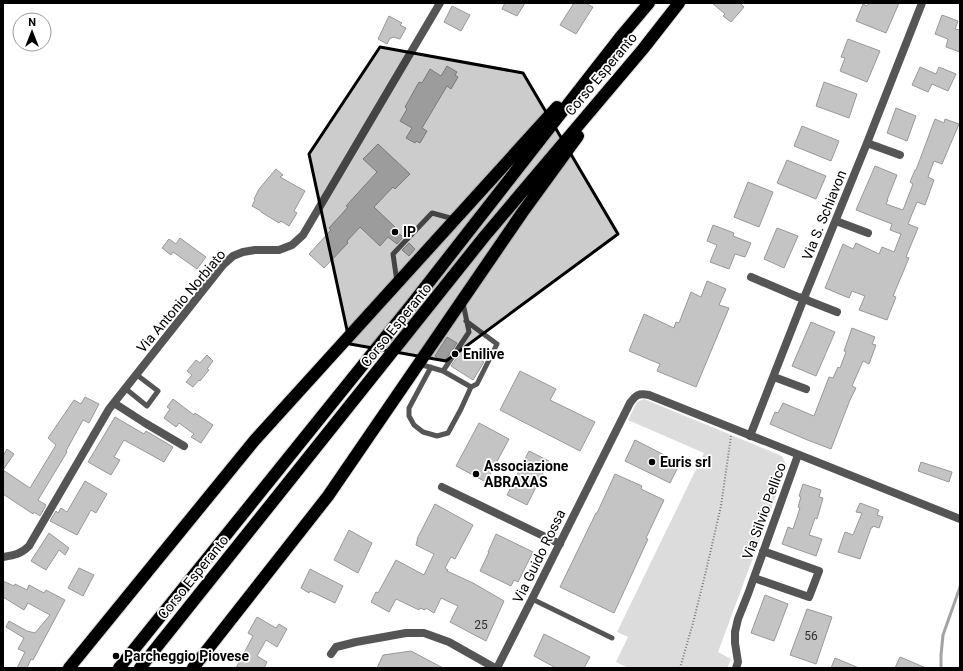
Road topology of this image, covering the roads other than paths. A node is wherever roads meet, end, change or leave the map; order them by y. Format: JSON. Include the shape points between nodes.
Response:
{"nodes":[{"id":1,"x":440,"y":3,"type":"edge"},
{"id":2,"x":650,"y":3,"type":"edge"},
{"id":3,"x":679,"y":3,"type":"edge"},
{"id":4,"x":922,"y":3,"type":"edge"},
{"id":5,"x":622,"y":35,"type":"junction"},
{"id":6,"x":642,"y":49,"type":"junction"},
{"id":7,"x":867,"y":143,"type":"junction"},
{"id":8,"x":900,"y":155,"type":"dead end"},
{"id":9,"x":455,"y":220,"type":"junction"},
{"id":10,"x":836,"y":221,"type":"junction"},
{"id":11,"x":868,"y":233,"type":"dead end"},
{"id":12,"x":752,"y":277,"type":"dead end"},
{"id":13,"x":397,"y":283,"type":"junction"},
{"id":14,"x":804,"y":298,"type":"junction"},
{"id":15,"x":462,"y":301,"type":"junction"},
{"id":16,"x":837,"y":312,"type":"dead end"},
{"id":17,"x":466,"y":321,"type":"junction"},
{"id":18,"x":419,"y":364,"type":"junction"},
{"id":19,"x":431,"y":367,"type":"junction"},
{"id":20,"x":443,"y":371,"type":"junction"},
{"id":21,"x":137,"y":375,"type":"junction"},
{"id":22,"x":774,"y":376,"type":"junction"},
{"id":23,"x":471,"y":387,"type":"junction"},
{"id":24,"x":126,"y":389,"type":"junction"},
{"id":25,"x":806,"y":389,"type":"dead end"},
{"id":26,"x":114,"y":403,"type":"junction"},
{"id":27,"x":626,"y":412,"type":"joint"},
{"id":28,"x":750,"y":436,"type":"junction"},
{"id":29,"x":184,"y":446,"type":"dead end"},
{"id":30,"x":798,"y":455,"type":"junction"},
{"id":31,"x":442,"y":487,"type":"dead end"},
{"id":32,"x":960,"y":520,"type":"edge"},
{"id":33,"x":560,"y":544,"type":"junction"},
{"id":34,"x":763,"y":551,"type":"junction"},
{"id":35,"x":3,"y":557,"type":"edge"},
{"id":36,"x":754,"y":578,"type":"junction"},
{"id":37,"x":532,"y":599,"type":"junction"},
{"id":38,"x":612,"y":638,"type":"dead end"},
{"id":39,"x":88,"y":644,"type":"junction"},
{"id":40,"x":331,"y":654,"type":"dead end"},
{"id":41,"x":69,"y":668,"type":"edge"},
{"id":42,"x":76,"y":668,"type":"edge"},
{"id":43,"x":119,"y":668,"type":"edge"},
{"id":44,"x":140,"y":668,"type":"edge"},
{"id":45,"x":193,"y":668,"type":"edge"},
{"id":46,"x":496,"y":668,"type":"edge"},
{"id":47,"x":736,"y":668,"type":"edge"}],
"edges":[{"from":1,"to":21,"type":"street","name":"Via Antonio Norbiato","via":[[303,235],[292,245],[279,250],[256,250],[233,256],[223,265]]},
{"from":2,"to":5,"type":"highway","name":"Corso Esperanto"},
{"from":3,"to":6,"type":"highway","name":"Corso Esperanto"},
{"from":4,"to":7,"type":"street","name":"Via S. Schiavon"},
{"from":5,"to":9,"type":"highway"},
{"from":5,"to":43,"type":"highway","name":"Corso Esperanto","via":[[412,304]]},
{"from":6,"to":15,"type":"highway","via":[[522,213]]},
{"from":6,"to":44,"type":"highway","name":"Corso Esperanto","via":[[484,237]]},
{"from":7,"to":8,"type":"street"},
{"from":7,"to":10,"type":"street","name":"Via S. Schiavon"},
{"from":9,"to":13,"type":"highway"},
{"from":9,"to":13,"type":"lane","via":[[432,213],[393,254]]},
{"from":10,"to":11,"type":"street"},
{"from":10,"to":14,"type":"street","name":"Via S. Schiavon"},
{"from":12,"to":14,"type":"street"},
{"from":13,"to":39,"type":"highway","via":[[254,441]]},
{"from":14,"to":16,"type":"street"},
{"from":14,"to":22,"type":"street","name":"Via S. Schiavon"},
{"from":15,"to":17,"type":"lane"},
{"from":15,"to":18,"type":"highway"},
{"from":17,"to":20,"type":"lane","via":[[469,332]]},
{"from":17,"to":23,"type":"lane","via":[[497,344],[477,384]]},
{"from":18,"to":19,"type":"lane"},
{"from":18,"to":45,"type":"highway","via":[[328,496]]},
{"from":19,"to":20,"type":"lane"},
{"from":19,"to":23,"type":"lane","via":[[409,408],[409,416],[414,425],[423,432],[437,436],[448,434]]},
{"from":20,"to":23,"type":"lane"},
{"from":21,"to":24,"type":"street","name":"Via Antonio Norbiato"},
{"from":21,"to":24,"type":"lane","via":[[158,391],[147,406]]},
{"from":22,"to":25,"type":"street"},
{"from":22,"to":28,"type":"street","name":"Via S. Schiavon"},
{"from":24,"to":26,"type":"street","name":"Via Antonio Norbiato"},
{"from":26,"to":29,"type":"street"},
{"from":26,"to":35,"type":"street","name":"Via Antonio Norbiato","via":[[29,546],[23,552]]},
{"from":27,"to":28,"type":"street","name":"Via Silvio Pellico","via":[[636,396],[649,395]]},
{"from":27,"to":33,"type":"street","name":"Via Guido Rossa"},
{"from":28,"to":30,"type":"street","name":"Via Silvio Pellico"},
{"from":30,"to":32,"type":"street"},
{"from":30,"to":34,"type":"street","name":"Via Silvio Pellico"},
{"from":31,"to":33,"type":"street"},
{"from":33,"to":37,"type":"street","name":"Via Guido Rossa"},
{"from":34,"to":36,"type":"street","name":"Via Silvio Pellico"},
{"from":34,"to":36,"type":"street","via":[[819,571],[809,597]]},
{"from":36,"to":47,"type":"street","name":"Via Silvio Pellico","via":[[735,632],[738,662]]},
{"from":37,"to":38,"type":"lane"},
{"from":37,"to":46,"type":"street","name":"Via Guido Rossa"},
{"from":39,"to":41,"type":"highway"},
{"from":39,"to":42,"type":"lane","via":[[86,655]]},
{"from":40,"to":46,"type":"street","via":[[336,647],[356,642],[406,633],[424,633],[449,642]]}]}
